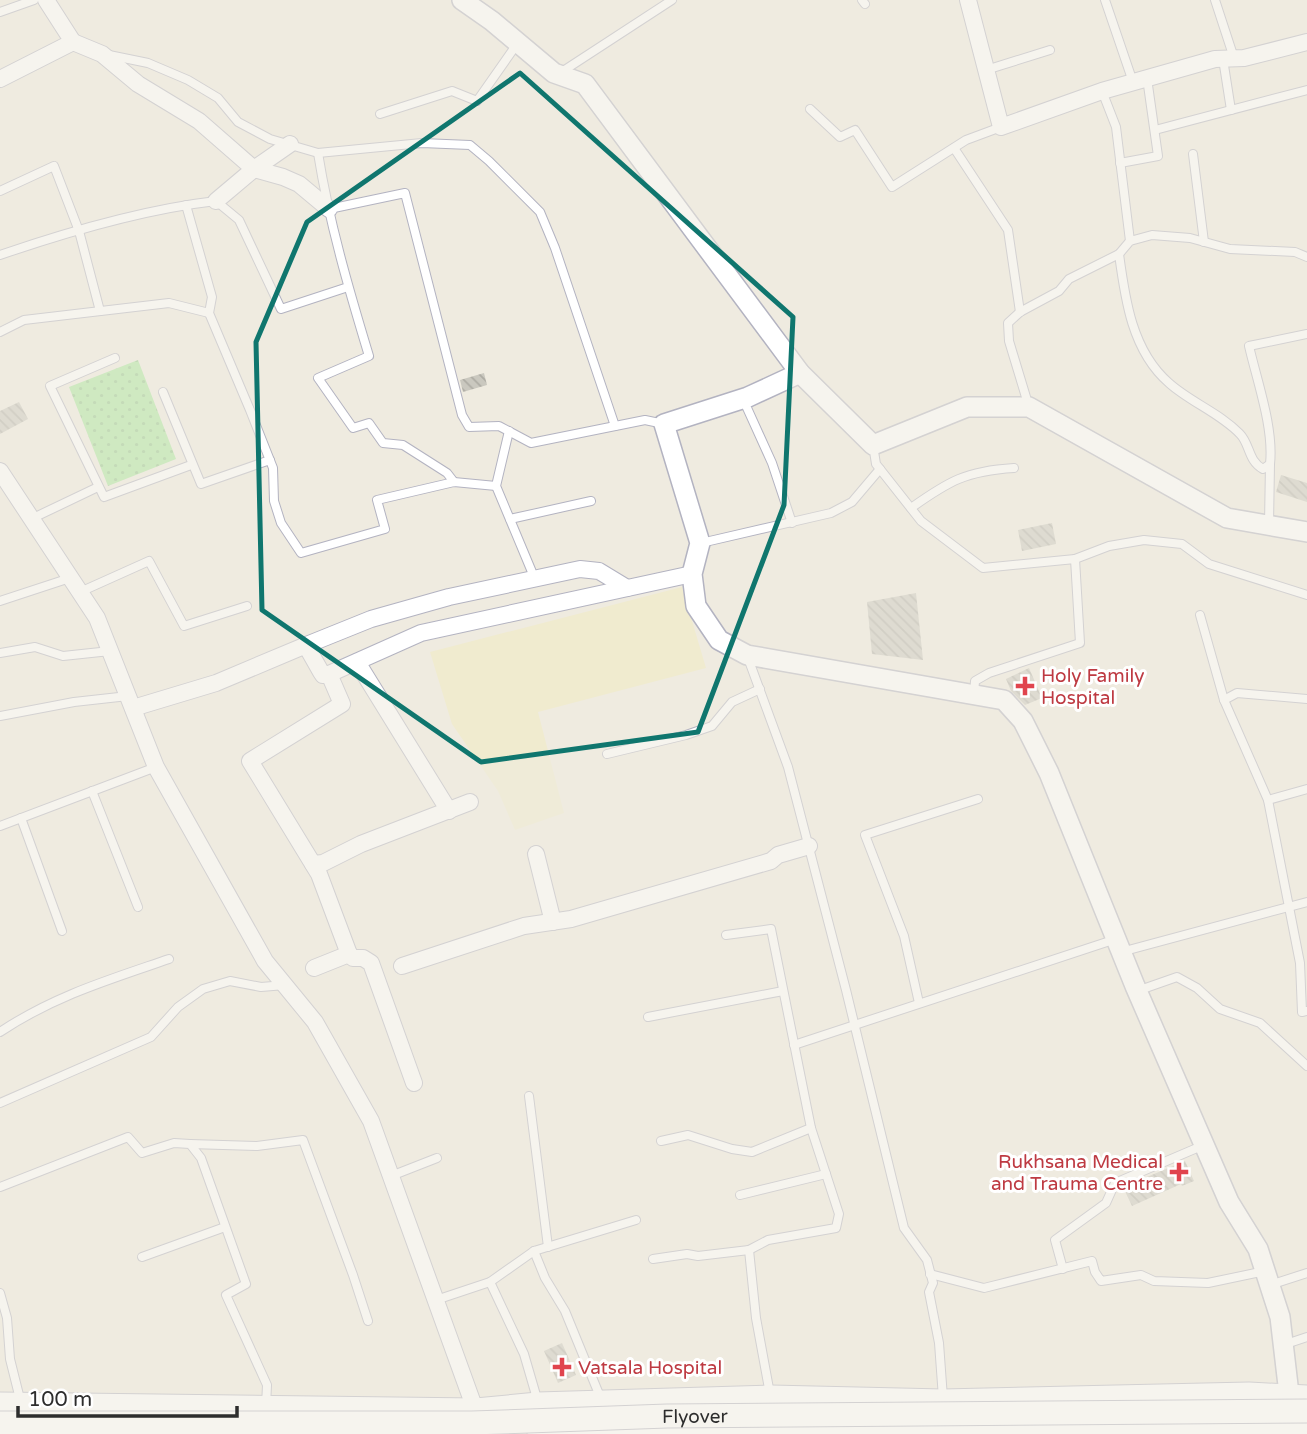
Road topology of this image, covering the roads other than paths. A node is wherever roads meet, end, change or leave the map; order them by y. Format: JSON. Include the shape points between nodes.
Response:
{"nodes":[{"id":1,"x":34,"y":0,"type":"edge"},
{"id":2,"x":46,"y":0,"type":"edge"},
{"id":3,"x":462,"y":0,"type":"edge"},
{"id":4,"x":672,"y":0,"type":"edge"},
{"id":5,"x":968,"y":0,"type":"edge"},
{"id":6,"x":1107,"y":0,"type":"edge"},
{"id":7,"x":1215,"y":0,"type":"edge"},
{"id":8,"x":0,"y":12,"type":"edge"},
{"id":9,"x":73,"y":42,"type":"junction"},
{"id":10,"x":1307,"y":42,"type":"edge"},
{"id":11,"x":518,"y":43,"type":"junction"},
{"id":12,"x":1050,"y":50,"type":"dead end"},
{"id":13,"x":102,"y":54,"type":"junction"},
{"id":14,"x":1228,"y":59,"type":"junction"},
{"id":15,"x":986,"y":70,"type":"junction"},
{"id":16,"x":558,"y":75,"type":"junction"},
{"id":17,"x":0,"y":79,"type":"edge"},
{"id":18,"x":1140,"y":80,"type":"junction"},
{"id":19,"x":1307,"y":90,"type":"edge"},
{"id":20,"x":1101,"y":91,"type":"junction"},
{"id":21,"x":810,"y":109,"type":"dead end"},
{"id":22,"x":1231,"y":110,"type":"junction"},
{"id":23,"x":380,"y":114,"type":"dead end"},
{"id":24,"x":1001,"y":127,"type":"junction"},
{"id":25,"x":1155,"y":130,"type":"junction"},
{"id":26,"x":290,"y":144,"type":"junction"},
{"id":27,"x":954,"y":148,"type":"junction"},
{"id":28,"x":318,"y":153,"type":"junction"},
{"id":29,"x":1193,"y":154,"type":"dead end"},
{"id":30,"x":1120,"y":163,"type":"junction"},
{"id":31,"x":254,"y":169,"type":"junction"},
{"id":32,"x":0,"y":191,"type":"edge"},
{"id":33,"x":216,"y":201,"type":"junction"},
{"id":34,"x":186,"y":205,"type":"junction"},
{"id":35,"x":329,"y":209,"type":"junction"},
{"id":36,"x":79,"y":231,"type":"junction"},
{"id":37,"x":1130,"y":242,"type":"junction"},
{"id":38,"x":1204,"y":242,"type":"junction"},
{"id":39,"x":1119,"y":254,"type":"junction"},
{"id":40,"x":0,"y":255,"type":"edge"},
{"id":41,"x":1307,"y":257,"type":"edge"},
{"id":42,"x":348,"y":287,"type":"junction"},
{"id":43,"x":100,"y":311,"type":"junction"},
{"id":44,"x":1020,"y":312,"type":"junction"},
{"id":45,"x":209,"y":313,"type":"junction"},
{"id":46,"x":0,"y":332,"type":"edge"},
{"id":47,"x":1307,"y":334,"type":"edge"},
{"id":48,"x":115,"y":358,"type":"dead end"},
{"id":49,"x":800,"y":373,"type":"junction"},
{"id":50,"x":163,"y":392,"type":"dead end"},
{"id":51,"x":742,"y":398,"type":"junction"},
{"id":52,"x":1029,"y":407,"type":"junction"},
{"id":53,"x":664,"y":424,"type":"junction"},
{"id":54,"x":615,"y":426,"type":"junction"},
{"id":55,"x":509,"y":431,"type":"junction"},
{"id":56,"x":873,"y":446,"type":"junction"},
{"id":57,"x":270,"y":460,"type":"junction"},
{"id":58,"x":1270,"y":464,"type":"junction"},
{"id":59,"x":191,"y":465,"type":"junction"},
{"id":60,"x":1014,"y":468,"type":"dead end"},
{"id":61,"x":880,"y":469,"type":"junction"},
{"id":62,"x":0,"y":471,"type":"edge"},
{"id":63,"x":454,"y":482,"type":"junction"},
{"id":64,"x":496,"y":486,"type":"junction"},
{"id":65,"x":98,"y":487,"type":"junction"},
{"id":66,"x":591,"y":501,"type":"dead end"},
{"id":67,"x":911,"y":508,"type":"junction"},
{"id":68,"x":31,"y":519,"type":"junction"},
{"id":69,"x":510,"y":519,"type":"junction"},
{"id":70,"x":792,"y":523,"type":"junction"},
{"id":71,"x":1269,"y":526,"type":"junction"},
{"id":72,"x":1307,"y":532,"type":"edge"},
{"id":73,"x":700,"y":543,"type":"junction"},
{"id":74,"x":1074,"y":559,"type":"junction"},
{"id":75,"x":692,"y":574,"type":"junction"},
{"id":76,"x":526,"y":577,"type":"junction"},
{"id":77,"x":70,"y":578,"type":"junction"},
{"id":78,"x":626,"y":588,"type":"junction"},
{"id":79,"x":80,"y":592,"type":"junction"},
{"id":80,"x":1307,"y":595,"type":"edge"},
{"id":81,"x":0,"y":601,"type":"edge"},
{"id":82,"x":247,"y":607,"type":"dead end"},
{"id":83,"x":528,"y":610,"type":"junction"},
{"id":84,"x":1200,"y":615,"type":"dead end"},
{"id":85,"x":304,"y":646,"type":"junction"},
{"id":86,"x":110,"y":651,"type":"junction"},
{"id":87,"x":0,"y":653,"type":"edge"},
{"id":88,"x":747,"y":655,"type":"junction"},
{"id":89,"x":356,"y":662,"type":"junction"},
{"id":90,"x":328,"y":674,"type":"junction"},
{"id":91,"x":760,"y":690,"type":"junction"},
{"id":92,"x":974,"y":695,"type":"junction"},
{"id":93,"x":1307,"y":699,"type":"edge"},
{"id":94,"x":1224,"y":701,"type":"junction"},
{"id":95,"x":130,"y":702,"type":"junction"},
{"id":96,"x":0,"y":716,"type":"edge"},
{"id":97,"x":607,"y":754,"type":"dead end"},
{"id":98,"x":156,"y":767,"type":"junction"},
{"id":99,"x":1307,"y":789,"type":"edge"},
{"id":100,"x":92,"y":792,"type":"junction"},
{"id":101,"x":978,"y":799,"type":"dead end"},
{"id":102,"x":1268,"y":800,"type":"junction"},
{"id":103,"x":470,"y":802,"type":"dead end"},
{"id":104,"x":449,"y":811,"type":"junction"},
{"id":105,"x":21,"y":818,"type":"junction"},
{"id":106,"x":0,"y":826,"type":"edge"},
{"id":107,"x":809,"y":846,"type":"junction"},
{"id":108,"x":536,"y":854,"type":"dead end"},
{"id":109,"x":313,"y":864,"type":"junction"},
{"id":110,"x":1307,"y":902,"type":"edge"},
{"id":111,"x":1288,"y":905,"type":"junction"},
{"id":112,"x":138,"y":907,"type":"dead end"},
{"id":113,"x":553,"y":922,"type":"junction"},
{"id":114,"x":62,"y":931,"type":"dead end"},
{"id":115,"x":726,"y":935,"type":"dead end"},
{"id":116,"x":1118,"y":946,"type":"junction"},
{"id":117,"x":349,"y":954,"type":"junction"},
{"id":118,"x":169,"y":959,"type":"dead end"},
{"id":119,"x":402,"y":967,"type":"dead end"},
{"id":120,"x":314,"y":968,"type":"dead end"},
{"id":121,"x":285,"y":985,"type":"junction"},
{"id":122,"x":783,"y":991,"type":"junction"},
{"id":123,"x":1137,"y":991,"type":"junction"},
{"id":124,"x":919,"y":1003,"type":"junction"},
{"id":125,"x":1307,"y":1011,"type":"edge"},
{"id":126,"x":648,"y":1017,"type":"dead end"},
{"id":127,"x":855,"y":1024,"type":"junction"},
{"id":128,"x":0,"y":1032,"type":"edge"},
{"id":129,"x":794,"y":1045,"type":"junction"},
{"id":130,"x":1307,"y":1066,"type":"edge"},
{"id":131,"x":414,"y":1083,"type":"dead end"},
{"id":132,"x":529,"y":1096,"type":"dead end"},
{"id":133,"x":0,"y":1102,"type":"edge"},
{"id":134,"x":811,"y":1128,"type":"junction"},
{"id":135,"x":661,"y":1141,"type":"dead end"},
{"id":136,"x":190,"y":1144,"type":"junction"},
{"id":137,"x":1204,"y":1146,"type":"junction"},
{"id":138,"x":437,"y":1158,"type":"dead end"},
{"id":139,"x":826,"y":1174,"type":"junction"},
{"id":140,"x":391,"y":1176,"type":"junction"},
{"id":141,"x":0,"y":1187,"type":"edge"},
{"id":142,"x":740,"y":1195,"type":"dead end"},
{"id":143,"x":636,"y":1220,"type":"dead end"},
{"id":144,"x":225,"y":1227,"type":"junction"},
{"id":145,"x":548,"y":1247,"type":"junction"},
{"id":146,"x":748,"y":1250,"type":"junction"},
{"id":147,"x":534,"y":1251,"type":"junction"},
{"id":148,"x":142,"y":1257,"type":"dead end"},
{"id":149,"x":653,"y":1259,"type":"dead end"},
{"id":150,"x":1063,"y":1269,"type":"junction"},
{"id":151,"x":1307,"y":1273,"type":"edge"},
{"id":152,"x":930,"y":1274,"type":"junction"},
{"id":153,"x":1267,"y":1278,"type":"junction"},
{"id":154,"x":490,"y":1282,"type":"junction"},
{"id":155,"x":0,"y":1293,"type":"edge"},
{"id":156,"x":436,"y":1300,"type":"junction"},
{"id":157,"x":368,"y":1321,"type":"dead end"},
{"id":158,"x":1307,"y":1337,"type":"edge"},
{"id":159,"x":1283,"y":1345,"type":"junction"},
{"id":160,"x":1249,"y":1394,"type":"junction"},
{"id":161,"x":771,"y":1397,"type":"junction"},
{"id":162,"x":603,"y":1401,"type":"junction"},
{"id":163,"x":943,"y":1401,"type":"junction"},
{"id":164,"x":11,"y":1404,"type":"edge"},
{"id":165,"x":538,"y":1404,"type":"junction"},
{"id":166,"x":276,"y":1408,"type":"junction"},
{"id":167,"x":476,"y":1410,"type":"junction"},
{"id":168,"x":1300,"y":1410,"type":"edge"},
{"id":169,"x":0,"y":1423,"type":"edge"},
{"id":170,"x":1256,"y":1431,"type":"edge"},
{"id":171,"x":1106,"y":1432,"type":"edge"},
{"id":172,"x":19,"y":1434,"type":"edge"},
{"id":173,"x":288,"y":1434,"type":"edge"},
{"id":174,"x":484,"y":1434,"type":"edge"},
{"id":175,"x":539,"y":1434,"type":"edge"},
{"id":176,"x":575,"y":1434,"type":"edge"}],
"edges":[{"from":1,"to":8,"type":"lane"},
{"from":2,"to":9,"type":"street"},
{"from":3,"to":11,"type":"street"},
{"from":4,"to":16,"type":"lane"},
{"from":5,"to":15,"type":"street"},
{"from":6,"to":18,"type":"lane"},
{"from":7,"to":14,"type":"lane"},
{"from":9,"to":13,"type":"street"},
{"from":9,"to":17,"type":"street"},
{"from":10,"to":14,"type":"street"},
{"from":11,"to":16,"type":"street"},
{"from":11,"to":23,"type":"lane","via":[[477,101],[452,91]]},
{"from":12,"to":15,"type":"lane"},
{"from":13,"to":26,"type":"lane","via":[[148,63],[188,80],[218,97],[238,122]]},
{"from":13,"to":31,"type":"street","via":[[138,84],[199,121]]},
{"from":14,"to":18,"type":"street"},
{"from":14,"to":22,"type":"lane"},
{"from":15,"to":24,"type":"street"},
{"from":16,"to":49,"type":"street","via":[[585,84]]},
{"from":18,"to":20,"type":"street"},
{"from":18,"to":25,"type":"lane"},
{"from":19,"to":22,"type":"lane"},
{"from":20,"to":24,"type":"street"},
{"from":20,"to":30,"type":"lane","via":[[1115,127]]},
{"from":21,"to":27,"type":"lane","via":[[840,137],[855,130],[892,187]]},
{"from":22,"to":25,"type":"lane"},
{"from":24,"to":27,"type":"lane"},
{"from":25,"to":30,"type":"lane","via":[[1158,156]]},
{"from":26,"to":28,"type":"lane"},
{"from":26,"to":31,"type":"street"},
{"from":27,"to":44,"type":"lane","via":[[1008,230]]},
{"from":28,"to":35,"type":"lane"},
{"from":28,"to":54,"type":"lane","via":[[422,143],[470,145],[489,160],[540,212]]},
{"from":29,"to":38,"type":"lane"},
{"from":30,"to":37,"type":"lane"},
{"from":31,"to":33,"type":"street"},
{"from":31,"to":35,"type":"street","via":[[299,184]]},
{"from":32,"to":36,"type":"lane","via":[[54,166]]},
{"from":33,"to":34,"type":"lane"},
{"from":33,"to":42,"type":"lane","via":[[239,219],[281,309]]},
{"from":34,"to":36,"type":"lane"},
{"from":34,"to":45,"type":"lane","via":[[212,297]]},
{"from":35,"to":42,"type":"lane"},
{"from":35,"to":55,"type":"lane","via":[[405,193],[462,415],[469,427],[499,426]]},
{"from":36,"to":40,"type":"lane"},
{"from":36,"to":43,"type":"lane"},
{"from":37,"to":38,"type":"lane","via":[[1152,235]]},
{"from":37,"to":39,"type":"lane"},
{"from":38,"to":41,"type":"lane"},
{"from":39,"to":44,"type":"lane","via":[[1069,279],[1059,291]]},
{"from":39,"to":58,"type":"lane","via":[[1126,304],[1146,358],[1168,383],[1241,435],[1256,465],[1263,469]]},
{"from":42,"to":63,"type":"lane","via":[[369,356],[318,378],[352,428],[369,423],[383,443],[403,445]]},
{"from":43,"to":45,"type":"lane","via":[[169,303]]},
{"from":43,"to":46,"type":"lane","via":[[24,320]]},
{"from":44,"to":52,"type":"lane","via":[[1008,323],[1009,341]]},
{"from":45,"to":57,"type":"lane"},
{"from":47,"to":58,"type":"lane","via":[[1249,346],[1265,412]]},
{"from":48,"to":65,"type":"lane","via":[[50,386]]},
{"from":49,"to":51,"type":"street"},
{"from":49,"to":56,"type":"street"},
{"from":50,"to":59,"type":"lane"},
{"from":51,"to":53,"type":"street"},
{"from":51,"to":70,"type":"lane","via":[[772,463]]},
{"from":52,"to":56,"type":"street","via":[[967,407]]},
{"from":52,"to":71,"type":"street","via":[[1227,518]]},
{"from":53,"to":54,"type":"lane","via":[[645,420]]},
{"from":53,"to":73,"type":"street"},
{"from":54,"to":55,"type":"lane","via":[[531,443]]},
{"from":55,"to":64,"type":"lane"},
{"from":56,"to":61,"type":"lane"},
{"from":57,"to":59,"type":"lane","via":[[201,484]]},
{"from":57,"to":63,"type":"lane","via":[[281,523],[301,553],[385,529],[377,500]]},
{"from":58,"to":71,"type":"lane"},
{"from":59,"to":65,"type":"lane","via":[[104,497]]},
{"from":60,"to":67,"type":"lane","via":[[985,470],[948,482]]},
{"from":61,"to":67,"type":"lane"},
{"from":61,"to":70,"type":"lane","via":[[852,502]]},
{"from":62,"to":68,"type":"street"},
{"from":63,"to":64,"type":"lane"},
{"from":64,"to":69,"type":"lane"},
{"from":65,"to":68,"type":"lane"},
{"from":66,"to":69,"type":"lane"},
{"from":67,"to":74,"type":"lane","via":[[921,521],[983,568]]},
{"from":68,"to":77,"type":"street"},
{"from":69,"to":76,"type":"lane"},
{"from":70,"to":73,"type":"lane"},
{"from":71,"to":72,"type":"street"},
{"from":73,"to":75,"type":"street"},
{"from":74,"to":80,"type":"lane","via":[[1144,540],[1182,544],[1209,565]]},
{"from":74,"to":92,"type":"lane","via":[[1080,643],[989,673],[975,681]]},
{"from":75,"to":78,"type":"street"},
{"from":75,"to":88,"type":"street","via":[[696,606],[719,640]]},
{"from":76,"to":78,"type":"street","via":[[599,570]]},
{"from":76,"to":83,"type":"street"},
{"from":76,"to":85,"type":"street","via":[[384,615]]},
{"from":77,"to":79,"type":"street"},
{"from":77,"to":81,"type":"lane"},
{"from":78,"to":83,"type":"street"},
{"from":79,"to":82,"type":"lane","via":[[149,561],[184,626]]},
{"from":79,"to":86,"type":"street"},
{"from":83,"to":89,"type":"street","via":[[421,633]]},
{"from":84,"to":94,"type":"lane"},
{"from":85,"to":90,"type":"street","via":[[323,675]]},
{"from":85,"to":95,"type":"street","via":[[216,683]]},
{"from":86,"to":87,"type":"lane","via":[[63,656],[35,647]]},
{"from":86,"to":95,"type":"street"},
{"from":88,"to":91,"type":"lane"},
{"from":88,"to":92,"type":"street"},
{"from":89,"to":90,"type":"street"},
{"from":89,"to":104,"type":"street"},
{"from":90,"to":109,"type":"street","via":[[342,704],[250,761]]},
{"from":91,"to":97,"type":"lane","via":[[732,702],[712,726]]},
{"from":91,"to":107,"type":"lane","via":[[788,767]]},
{"from":92,"to":116,"type":"street","via":[[1004,700],[1023,721],[1049,773]]},
{"from":93,"to":94,"type":"lane","via":[[1237,693]]},
{"from":94,"to":102,"type":"lane"},
{"from":95,"to":96,"type":"lane","via":[[74,702]]},
{"from":95,"to":98,"type":"street"},
{"from":98,"to":100,"type":"lane"},
{"from":98,"to":121,"type":"street","via":[[265,961]]},
{"from":99,"to":102,"type":"lane"},
{"from":100,"to":105,"type":"lane"},
{"from":100,"to":112,"type":"lane"},
{"from":101,"to":124,"type":"lane","via":[[865,835],[904,936]]},
{"from":102,"to":111,"type":"lane"},
{"from":103,"to":104,"type":"street"},
{"from":104,"to":109,"type":"street"},
{"from":105,"to":106,"type":"lane"},
{"from":105,"to":114,"type":"lane"},
{"from":107,"to":113,"type":"street","via":[[771,861]]},
{"from":107,"to":127,"type":"lane"},
{"from":108,"to":113,"type":"street"},
{"from":109,"to":117,"type":"street"},
{"from":110,"to":111,"type":"lane"},
{"from":111,"to":116,"type":"lane"},
{"from":111,"to":125,"type":"lane","via":[[1300,963],[1302,1012]]},
{"from":113,"to":119,"type":"street","via":[[524,926]]},
{"from":115,"to":122,"type":"lane","via":[[771,929]]},
{"from":116,"to":123,"type":"street"},
{"from":116,"to":124,"type":"lane"},
{"from":117,"to":120,"type":"street"},
{"from":117,"to":131,"type":"street","via":[[371,963]]},
{"from":118,"to":128,"type":"lane","via":[[67,994]]},
{"from":121,"to":133,"type":"lane","via":[[261,987],[230,981],[203,989],[178,1007],[151,1037]]},
{"from":121,"to":140,"type":"street","via":[[315,1022],[371,1121]]},
{"from":122,"to":126,"type":"lane"},
{"from":122,"to":129,"type":"lane"},
{"from":123,"to":130,"type":"lane","via":[[1177,977],[1220,1009],[1260,1023]]},
{"from":123,"to":137,"type":"street"},
{"from":124,"to":127,"type":"lane"},
{"from":127,"to":129,"type":"lane"},
{"from":127,"to":152,"type":"lane","via":[[904,1228],[927,1260]]},
{"from":129,"to":134,"type":"lane"},
{"from":132,"to":145,"type":"lane"},
{"from":134,"to":135,"type":"lane","via":[[752,1152],[688,1135]]},
{"from":134,"to":139,"type":"lane"},
{"from":136,"to":141,"type":"lane","via":[[174,1143],[142,1153],[128,1138]]},
{"from":136,"to":144,"type":"lane","via":[[201,1158]]},
{"from":136,"to":157,"type":"lane","via":[[257,1146],[303,1140]]},
{"from":137,"to":150,"type":"lane","via":[[1115,1183],[1106,1203],[1055,1240]]},
{"from":137,"to":153,"type":"street","via":[[1229,1202],[1258,1249]]},
{"from":138,"to":140,"type":"lane"},
{"from":139,"to":142,"type":"lane"},
{"from":139,"to":146,"type":"lane","via":[[839,1214],[836,1228],[768,1240]]},
{"from":140,"to":156,"type":"street"},
{"from":143,"to":145,"type":"lane"},
{"from":144,"to":148,"type":"lane"},
{"from":144,"to":166,"type":"lane","via":[[246,1284],[226,1295]]},
{"from":145,"to":147,"type":"lane"},
{"from":146,"to":149,"type":"lane"},
{"from":146,"to":161,"type":"lane"},
{"from":147,"to":154,"type":"lane"},
{"from":147,"to":162,"type":"lane"},
{"from":150,"to":152,"type":"lane","via":[[984,1288]]},
{"from":150,"to":153,"type":"lane","via":[[1092,1261],[1101,1282],[1141,1275],[1154,1281],[1208,1283]]},
{"from":151,"to":153,"type":"lane"},
{"from":152,"to":163,"type":"lane"},
{"from":153,"to":159,"type":"street","via":[[1280,1317]]},
{"from":154,"to":156,"type":"lane"},
{"from":154,"to":165,"type":"lane","via":[[524,1354]]},
{"from":155,"to":164,"type":"lane","via":[[7,1318]]},
{"from":156,"to":167,"type":"street"},
{"from":158,"to":159,"type":"lane"},
{"from":159,"to":168,"type":"street"},
{"from":160,"to":163,"type":"main road"},
{"from":160,"to":168,"type":"main road"},
{"from":160,"to":170,"type":"street"},
{"from":161,"to":162,"type":"main road"},
{"from":161,"to":163,"type":"main road"},
{"from":162,"to":165,"type":"main road"},
{"from":164,"to":166,"type":"main road"},
{"from":164,"to":172,"type":"lane"},
{"from":165,"to":167,"type":"main road"},
{"from":166,"to":167,"type":"main road"},
{"from":166,"to":173,"type":"lane"},
{"from":167,"to":174,"type":"street"},
{"from":168,"to":169,"type":"main road","name":"Flyover","bridge":true,"via":[[667,1416],[472,1423]]},
{"from":168,"to":170,"type":"main road"},
{"from":170,"to":171,"type":"main road"},
{"from":171,"to":176,"type":"main road"},
{"from":175,"to":176,"type":"main road"}]}
